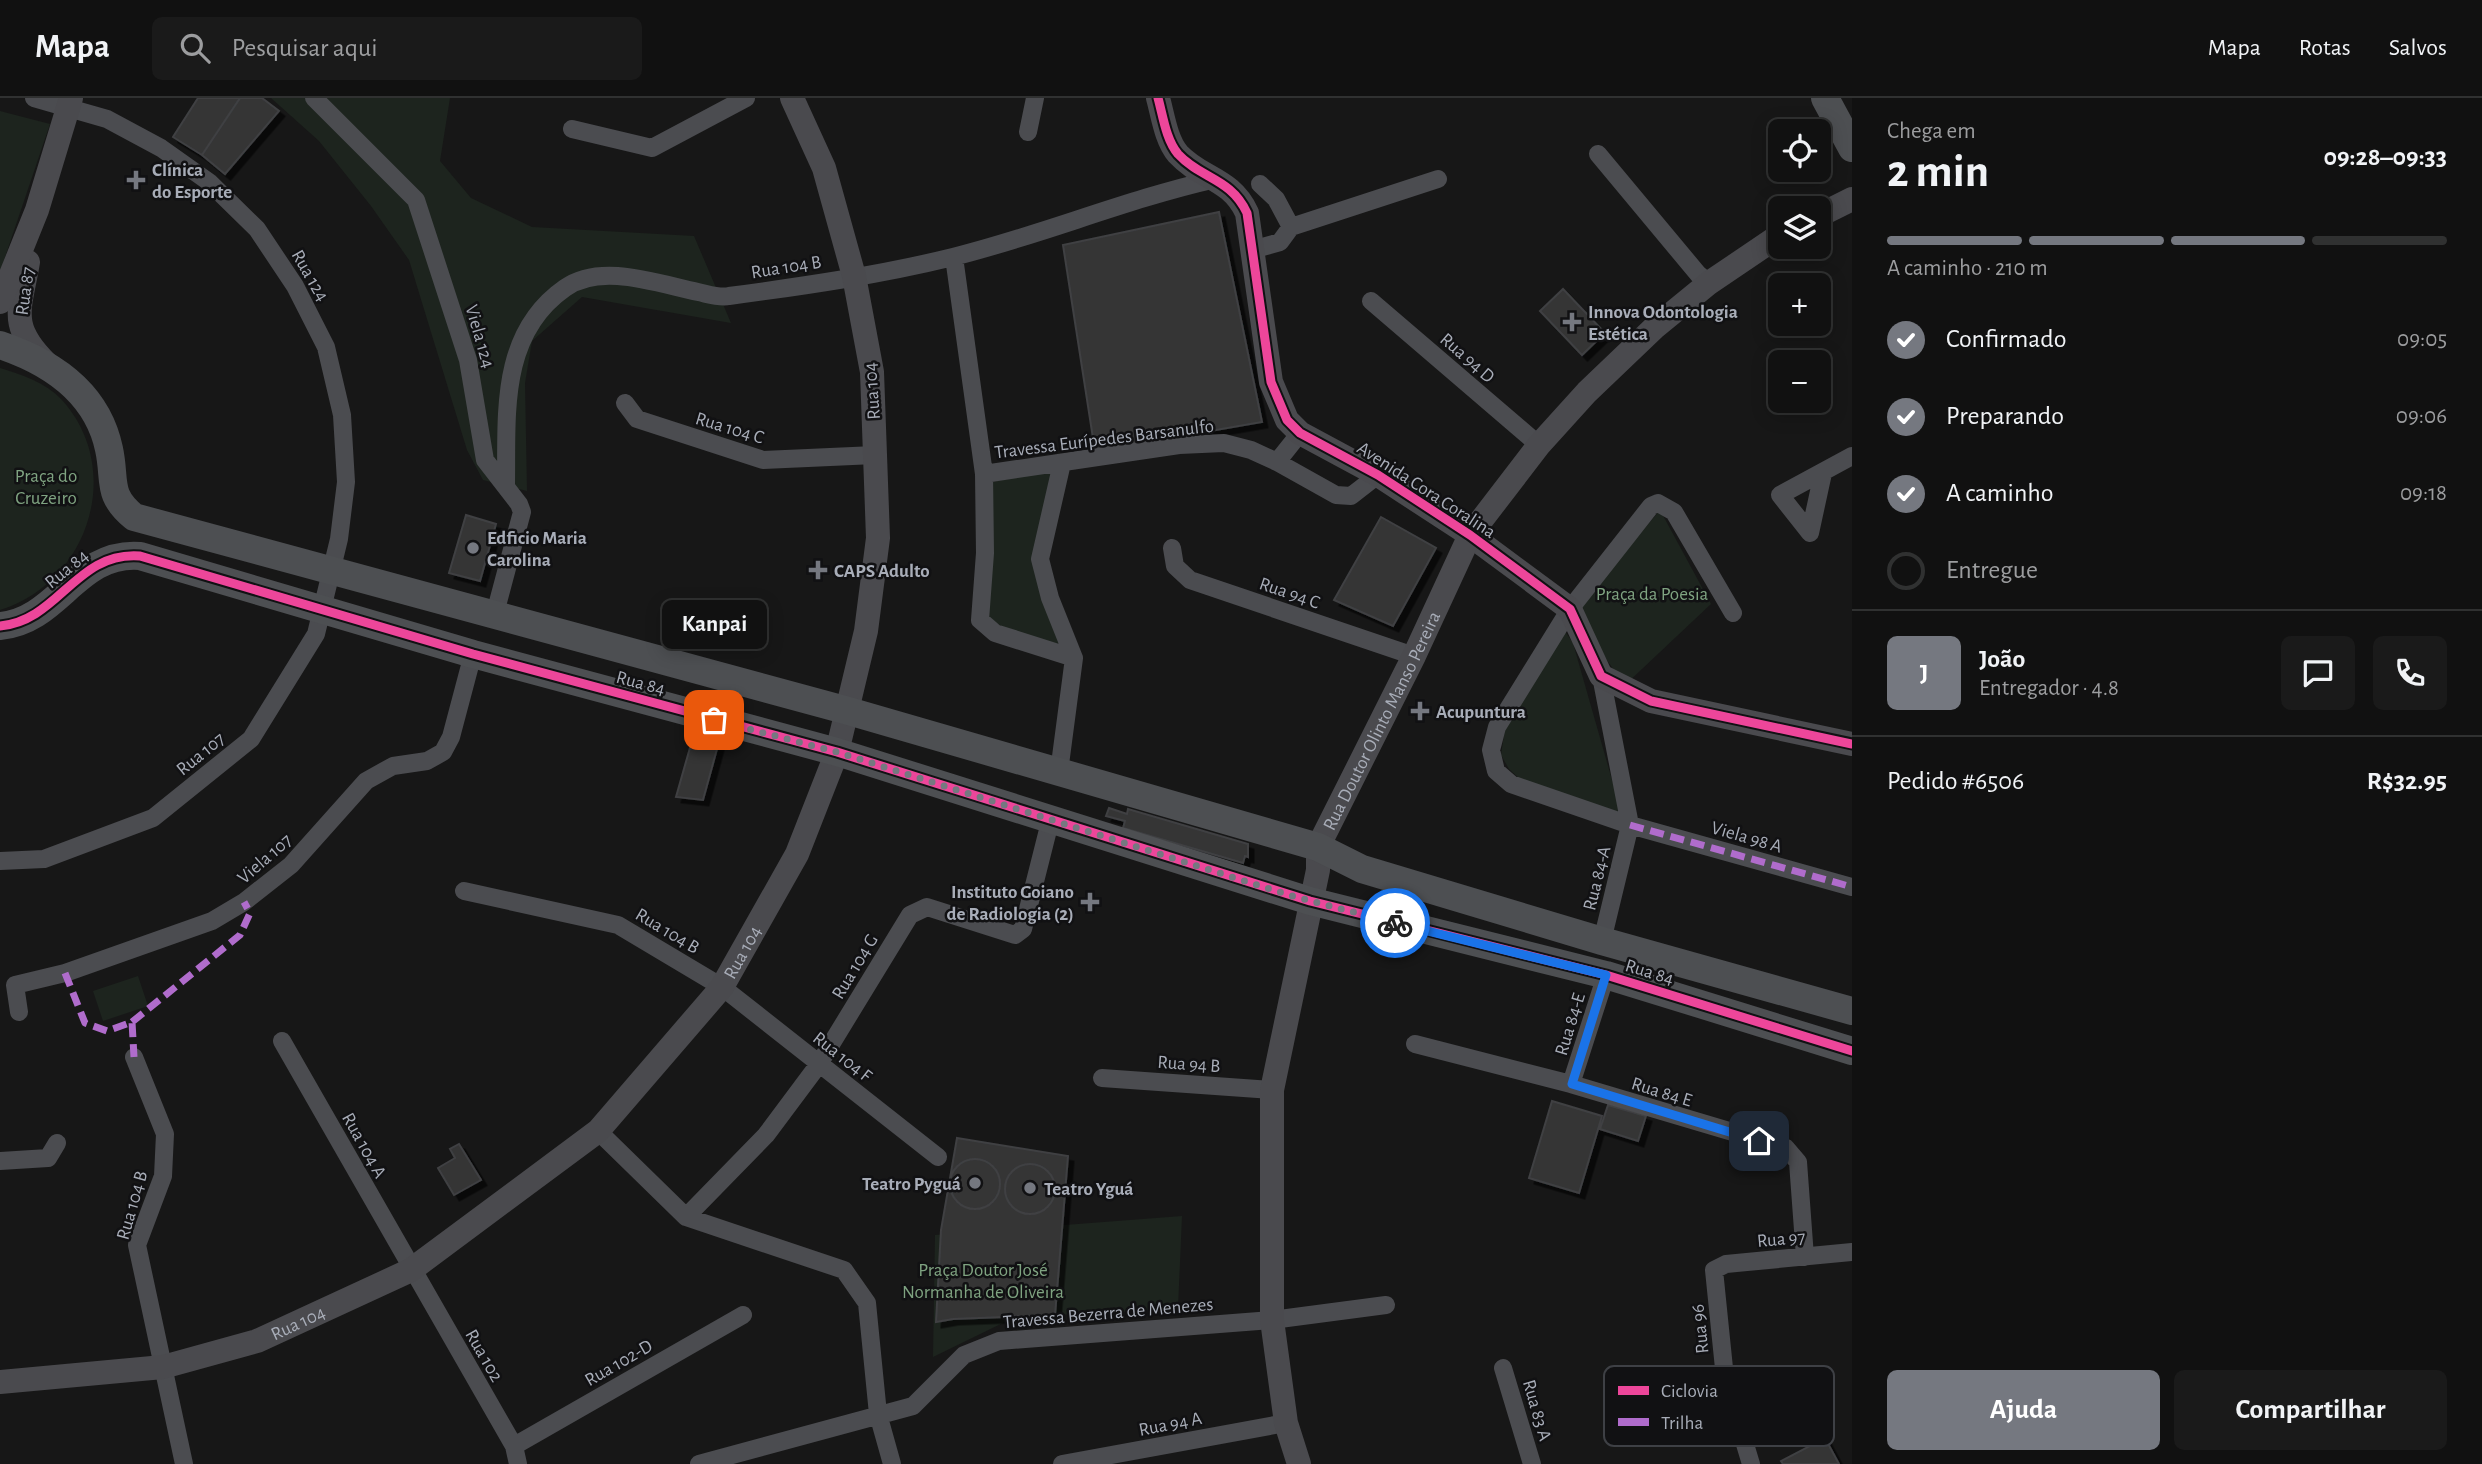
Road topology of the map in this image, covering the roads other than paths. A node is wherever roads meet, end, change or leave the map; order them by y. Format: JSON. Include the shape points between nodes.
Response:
{"nodes":[{"id":1,"x":34,"y":98,"type":"edge"},
{"id":2,"x":314,"y":98,"type":"edge"},
{"id":3,"x":746,"y":98,"type":"edge"},
{"id":4,"x":792,"y":98,"type":"edge"},
{"id":5,"x":1035,"y":98,"type":"edge"},
{"id":6,"x":1158,"y":98,"type":"edge"},
{"id":7,"x":1825,"y":98,"type":"edge"},
{"id":8,"x":70,"y":102,"type":"edge"},
{"id":9,"x":572,"y":129,"type":"dead end"},
{"id":10,"x":1028,"y":132,"type":"dead end"},
{"id":11,"x":1852,"y":148,"type":"edge"},
{"id":12,"x":1598,"y":155,"type":"dead end"},
{"id":13,"x":1216,"y":179,"type":"junction"},
{"id":14,"x":1438,"y":179,"type":"dead end"},
{"id":15,"x":1260,"y":184,"type":"dead end"},
{"id":16,"x":1852,"y":199,"type":"edge"},
{"id":17,"x":37,"y":210,"type":"junction"},
{"id":18,"x":1831,"y":210,"type":"edge"},
{"id":19,"x":1291,"y":227,"type":"junction"},
{"id":20,"x":1768,"y":243,"type":"edge"},
{"id":21,"x":1252,"y":250,"type":"junction"},
{"id":22,"x":954,"y":257,"type":"junction"},
{"id":23,"x":854,"y":276,"type":"junction"},
{"id":24,"x":1709,"y":283,"type":"junction"},
{"id":25,"x":1371,"y":300,"type":"dead end"},
{"id":26,"x":0,"y":302,"type":"edge"},
{"id":27,"x":0,"y":345,"type":"edge"},
{"id":28,"x":46,"y":363,"type":"junction"},
{"id":29,"x":625,"y":403,"type":"dead end"},
{"id":30,"x":1300,"y":433,"type":"junction"},
{"id":31,"x":1539,"y":445,"type":"junction"},
{"id":32,"x":875,"y":455,"type":"junction"},
{"id":33,"x":1852,"y":456,"type":"edge"},
{"id":34,"x":1277,"y":462,"type":"junction"},
{"id":35,"x":1062,"y":463,"type":"junction"},
{"id":36,"x":1824,"y":472,"type":"dead end"},
{"id":37,"x":984,"y":474,"type":"junction"},
{"id":38,"x":1378,"y":475,"type":"junction"},
{"id":39,"x":506,"y":485,"type":"junction"},
{"id":40,"x":1470,"y":535,"type":"junction"},
{"id":41,"x":1172,"y":548,"type":"dead end"},
{"id":42,"x":332,"y":569,"type":"junction"},
{"id":43,"x":1570,"y":608,"type":"junction"},
{"id":44,"x":322,"y":611,"type":"junction"},
{"id":45,"x":1733,"y":613,"type":"dead end"},
{"id":46,"x":494,"y":617,"type":"junction"},
{"id":47,"x":0,"y":626,"type":"edge"},
{"id":48,"x":473,"y":654,"type":"junction"},
{"id":49,"x":1414,"y":656,"type":"junction"},
{"id":50,"x":1074,"y":658,"type":"junction"},
{"id":51,"x":1601,"y":676,"type":"junction"},
{"id":52,"x":845,"y":710,"type":"junction"},
{"id":53,"x":1852,"y":744,"type":"edge"},
{"id":54,"x":837,"y":752,"type":"junction"},
{"id":55,"x":1059,"y":772,"type":"junction"},
{"id":56,"x":1050,"y":822,"type":"junction"},
{"id":57,"x":1630,"y":825,"type":"junction"},
{"id":58,"x":1318,"y":847,"type":"junction"},
{"id":59,"x":0,"y":861,"type":"edge"},
{"id":60,"x":1852,"y":887,"type":"edge"},
{"id":61,"x":464,"y":891,"type":"dead end"},
{"id":62,"x":1310,"y":901,"type":"junction"},
{"id":63,"x":1602,"y":941,"type":"junction"},
{"id":64,"x":1606,"y":975,"type":"junction"},
{"id":65,"x":722,"y":988,"type":"junction"},
{"id":66,"x":1852,"y":1011,"type":"edge"},
{"id":67,"x":19,"y":1012,"type":"dead end"},
{"id":68,"x":282,"y":1041,"type":"dead end"},
{"id":69,"x":1415,"y":1044,"type":"dead end"},
{"id":70,"x":1852,"y":1051,"type":"edge"},
{"id":71,"x":134,"y":1058,"type":"dead end"},
{"id":72,"x":819,"y":1064,"type":"junction"},
{"id":73,"x":1102,"y":1078,"type":"dead end"},
{"id":74,"x":1572,"y":1084,"type":"junction"},
{"id":75,"x":1272,"y":1090,"type":"junction"},
{"id":76,"x":598,"y":1131,"type":"junction"},
{"id":77,"x":57,"y":1143,"type":"dead end"},
{"id":78,"x":938,"y":1157,"type":"dead end"},
{"id":79,"x":0,"y":1161,"type":"edge"},
{"id":80,"x":686,"y":1217,"type":"junction"},
{"id":81,"x":1852,"y":1252,"type":"edge"},
{"id":82,"x":1805,"y":1258,"type":"junction"},
{"id":83,"x":411,"y":1270,"type":"junction"},
{"id":84,"x":1714,"y":1270,"type":"joint"},
{"id":85,"x":1386,"y":1305,"type":"dead end"},
{"id":86,"x":743,"y":1315,"type":"dead end"},
{"id":87,"x":1272,"y":1320,"type":"junction"},
{"id":88,"x":1724,"y":1366,"type":"edge"},
{"id":89,"x":163,"y":1367,"type":"junction"},
{"id":90,"x":1503,"y":1368,"type":"dead end"},
{"id":91,"x":0,"y":1382,"type":"edge"},
{"id":92,"x":878,"y":1414,"type":"junction"},
{"id":93,"x":1286,"y":1423,"type":"junction"},
{"id":94,"x":1746,"y":1446,"type":"edge"},
{"id":95,"x":512,"y":1458,"type":"edge"},
{"id":96,"x":184,"y":1464,"type":"edge"},
{"id":97,"x":699,"y":1464,"type":"edge"},
{"id":98,"x":892,"y":1464,"type":"edge"},
{"id":99,"x":1062,"y":1464,"type":"edge"},
{"id":100,"x":1299,"y":1464,"type":"edge"},
{"id":101,"x":1532,"y":1464,"type":"edge"},
{"id":102,"x":1751,"y":1464,"type":"edge"}],
"edges":[{"from":1,"to":8,"type":"street","name":"Rua 124"},
{"from":2,"to":39,"type":"street","name":"Viela 124","via":[[416,200],[468,360],[485,460]]},
{"from":3,"to":9,"type":"street","via":[[652,148]]},
{"from":4,"to":23,"type":"street","name":"Rua 104","via":[[824,168]]},
{"from":5,"to":10,"type":"street"},
{"from":6,"to":13,"type":"street","name":"Avenida Cora Coralina","via":[[1178,154]]},
{"from":7,"to":11,"type":"main road"},
{"from":8,"to":17,"type":"street","name":"Rua 87"},
{"from":8,"to":42,"type":"street","name":"Rua 124","via":[[161,148],[209,182],[257,229],[295,286],[326,347],[342,415],[346,482]]},
{"from":12,"to":24,"type":"street"},
{"from":13,"to":21,"type":"street","name":"Avenida Cora Coralina","via":[[1242,202]]},
{"from":13,"to":22,"type":"street"},
{"from":14,"to":19,"type":"street"},
{"from":15,"to":19,"type":"street","via":[[1276,200]]},
{"from":16,"to":18,"type":"street"},
{"from":17,"to":26,"type":"street","name":"Rua 87"},
{"from":17,"to":28,"type":"street","name":"Rua 87","via":[[18,317],[24,339]]},
{"from":19,"to":21,"type":"street","via":[[1280,242]]},
{"from":20,"to":24,"type":"street","name":"Rua Doutor Olinto Manso Pereira"},
{"from":21,"to":30,"type":"street","name":"Avenida Cora Coralina","via":[[1271,382],[1287,420]]},
{"from":22,"to":23,"type":"street"},
{"from":22,"to":37,"type":"street","name":"Travessa Eurípedes Barsanulfo"},
{"from":23,"to":32,"type":"street","name":"Rua 104","via":[[872,372]]},
{"from":23,"to":39,"type":"street","name":"Rua 104 B","via":[[725,297],[619,276],[598,276],[567,286],[539,309],[517,348],[507,386]]},
{"from":24,"to":31,"type":"street","name":"Rua Doutor Olinto Manso Pereira","via":[[1654,328]]},
{"from":25,"to":31,"type":"street","name":"Rua 94 D"},
{"from":27,"to":28,"type":"main road","name":"Rua 84"},
{"from":28,"to":42,"type":"main road","name":"Rua 84","via":[[69,380],[93,408],[109,450],[112,487],[119,505],[134,517]]},
{"from":29,"to":32,"type":"street","name":"Rua 104 C","via":[[637,419],[763,460]]},
{"from":30,"to":34,"type":"street"},
{"from":30,"to":38,"type":"street","name":"Avenida Cora Coralina"},
{"from":31,"to":40,"type":"street","name":"Rua Doutor Olinto Manso Pereira"},
{"from":32,"to":52,"type":"street","name":"Rua 104","via":[[878,538],[866,631]]},
{"from":33,"to":36,"type":"street"},
{"from":34,"to":35,"type":"street","name":"Travessa Eurípedes Barsanulfo","via":[[1224,443],[1179,445]]},
{"from":34,"to":38,"type":"street","name":"Travessa Eurípedes Barsanulfo","via":[[1336,495],[1351,496]]},
{"from":35,"to":37,"type":"street","name":"Travessa Eurípedes Barsanulfo"},
{"from":35,"to":50,"type":"street","via":[[1040,559]]},
{"from":37,"to":50,"type":"street","via":[[980,620],[995,633]]},
{"from":38,"to":40,"type":"street","name":"Avenida Cora Coralina"},
{"from":39,"to":46,"type":"street","name":"Viela 124","via":[[522,512]]},
{"from":40,"to":43,"type":"street","name":"Avenida Cora Coralina"},
{"from":40,"to":49,"type":"street","name":"Rua Doutor Olinto Manso Pereira"},
{"from":41,"to":49,"type":"street","name":"Rua 94 C","via":[[1175,566],[1190,580]]},
{"from":42,"to":44,"type":"street","name":"Rua 107"},
{"from":42,"to":46,"type":"main road","name":"Rua 84"},
{"from":43,"to":45,"type":"street","name":"Viela 98 A","via":[[1658,503],[1674,512]]},
{"from":43,"to":51,"type":"street","name":"Avenida Cora Coralina"},
{"from":43,"to":57,"type":"street","name":"Viela 98 A","via":[[1497,727],[1491,750],[1496,771],[1511,784]]},
{"from":44,"to":47,"type":"main road","name":"Rua 84","via":[[140,556],[121,555],[105,559],[79,576],[46,607],[13,625]]},
{"from":44,"to":48,"type":"main road","name":"Rua 84"},
{"from":44,"to":59,"type":"street","name":"Rua 107","via":[[316,634],[251,739],[153,818],[44,859]]},
{"from":46,"to":52,"type":"main road","name":"Rua 84"},
{"from":48,"to":54,"type":"main road","name":"Rua 84"},
{"from":48,"to":67,"type":"street","name":"Viela 107","via":[[443,752],[427,761],[393,766],[366,781],[291,865],[212,921],[65,973],[15,985]]},
{"from":49,"to":58,"type":"street","name":"Rua Doutor Olinto Manso Pereira"},
{"from":50,"to":55,"type":"street"},
{"from":51,"to":53,"type":"street","via":[[1651,701]]},
{"from":51,"to":57,"type":"street"},
{"from":52,"to":54,"type":"street","name":"Rua 104"},
{"from":52,"to":55,"type":"main road","name":"Rua 84"},
{"from":54,"to":56,"type":"main road","name":"Rua 84"},
{"from":54,"to":65,"type":"street","name":"Rua 104","via":[[797,853]]},
{"from":55,"to":58,"type":"main road","name":"Rua 84"},
{"from":56,"to":62,"type":"main road","name":"Rua 84"},
{"from":56,"to":72,"type":"street","name":"Rua 104 G","via":[[1023,929],[1015,935],[927,907],[910,915]]},
{"from":57,"to":60,"type":"street","name":"Viela 98 A"},
{"from":57,"to":63,"type":"street","name":"Rua 84-A"},
{"from":58,"to":62,"type":"street","name":"Rua Doutor Olinto Manso Pereira"},
{"from":58,"to":63,"type":"main road","name":"Rua 84","via":[[1362,869]]},
{"from":61,"to":65,"type":"street","name":"Rua 104 B","via":[[618,925]]},
{"from":62,"to":64,"type":"main road","name":"Rua 84"},
{"from":62,"to":75,"type":"street","name":"Rua Doutor Olinto Manso Pereira"},
{"from":63,"to":66,"type":"main road","name":"Rua 84"},
{"from":64,"to":70,"type":"main road","name":"Rua 84"},
{"from":64,"to":74,"type":"street","name":"Rua 84-E"},
{"from":65,"to":72,"type":"street","name":"Rua 104 F"},
{"from":65,"to":76,"type":"street","name":"Rua 104"},
{"from":68,"to":83,"type":"street","name":"Rua 104 A"},
{"from":69,"to":74,"type":"street","name":"Rua 84 E"},
{"from":71,"to":89,"type":"street","name":"Rua 104 B","via":[[165,1134],[163,1176],[137,1245]]},
{"from":72,"to":78,"type":"street","name":"Rua 104 F"},
{"from":72,"to":80,"type":"street","name":"Rua 104 G","via":[[766,1135]]},
{"from":73,"to":75,"type":"street","name":"Rua 94 B"},
{"from":74,"to":82,"type":"street","name":"Rua 84 E","via":[[1786,1148],[1798,1162]]},
{"from":75,"to":87,"type":"street","name":"Rua Doutor Olinto Manso Pereira"},
{"from":76,"to":80,"type":"street"},
{"from":76,"to":83,"type":"street","name":"Rua 104"},
{"from":77,"to":79,"type":"street","via":[[48,1158]]},
{"from":80,"to":92,"type":"street","via":[[844,1270],[867,1303]]},
{"from":81,"to":82,"type":"street","name":"Rua 97"},
{"from":82,"to":84,"type":"street","name":"Rua 97","via":[[1726,1264]]},
{"from":83,"to":89,"type":"street","name":"Rua 104","via":[[257,1341]]},
{"from":83,"to":95,"type":"street","name":"Rua 102"},
{"from":84,"to":88,"type":"street","name":"Rua 96"},
{"from":85,"to":87,"type":"street","name":"Travessa Bezerra de Menezes"},
{"from":86,"to":95,"type":"street","name":"Rua 102-D"},
{"from":87,"to":92,"type":"street","name":"Travessa Bezerra de Menezes","via":[[999,1341],[964,1355],[913,1406]]},
{"from":87,"to":93,"type":"street","name":"Rua Doutor Olinto Manso Pereira"},
{"from":89,"to":91,"type":"street","name":"Rua 104"},
{"from":89,"to":96,"type":"street","name":"Rua 104 B"},
{"from":90,"to":101,"type":"street","name":"Rua 83 A"},
{"from":92,"to":97,"type":"street","name":"Travessa Bezerra de Menezes"},
{"from":92,"to":98,"type":"street"},
{"from":93,"to":99,"type":"street","name":"Rua 94 A"},
{"from":93,"to":100,"type":"street","name":"Rua Doutor Olinto Manso Pereira"},
{"from":94,"to":102,"type":"street","name":"Rua 96"}]}
